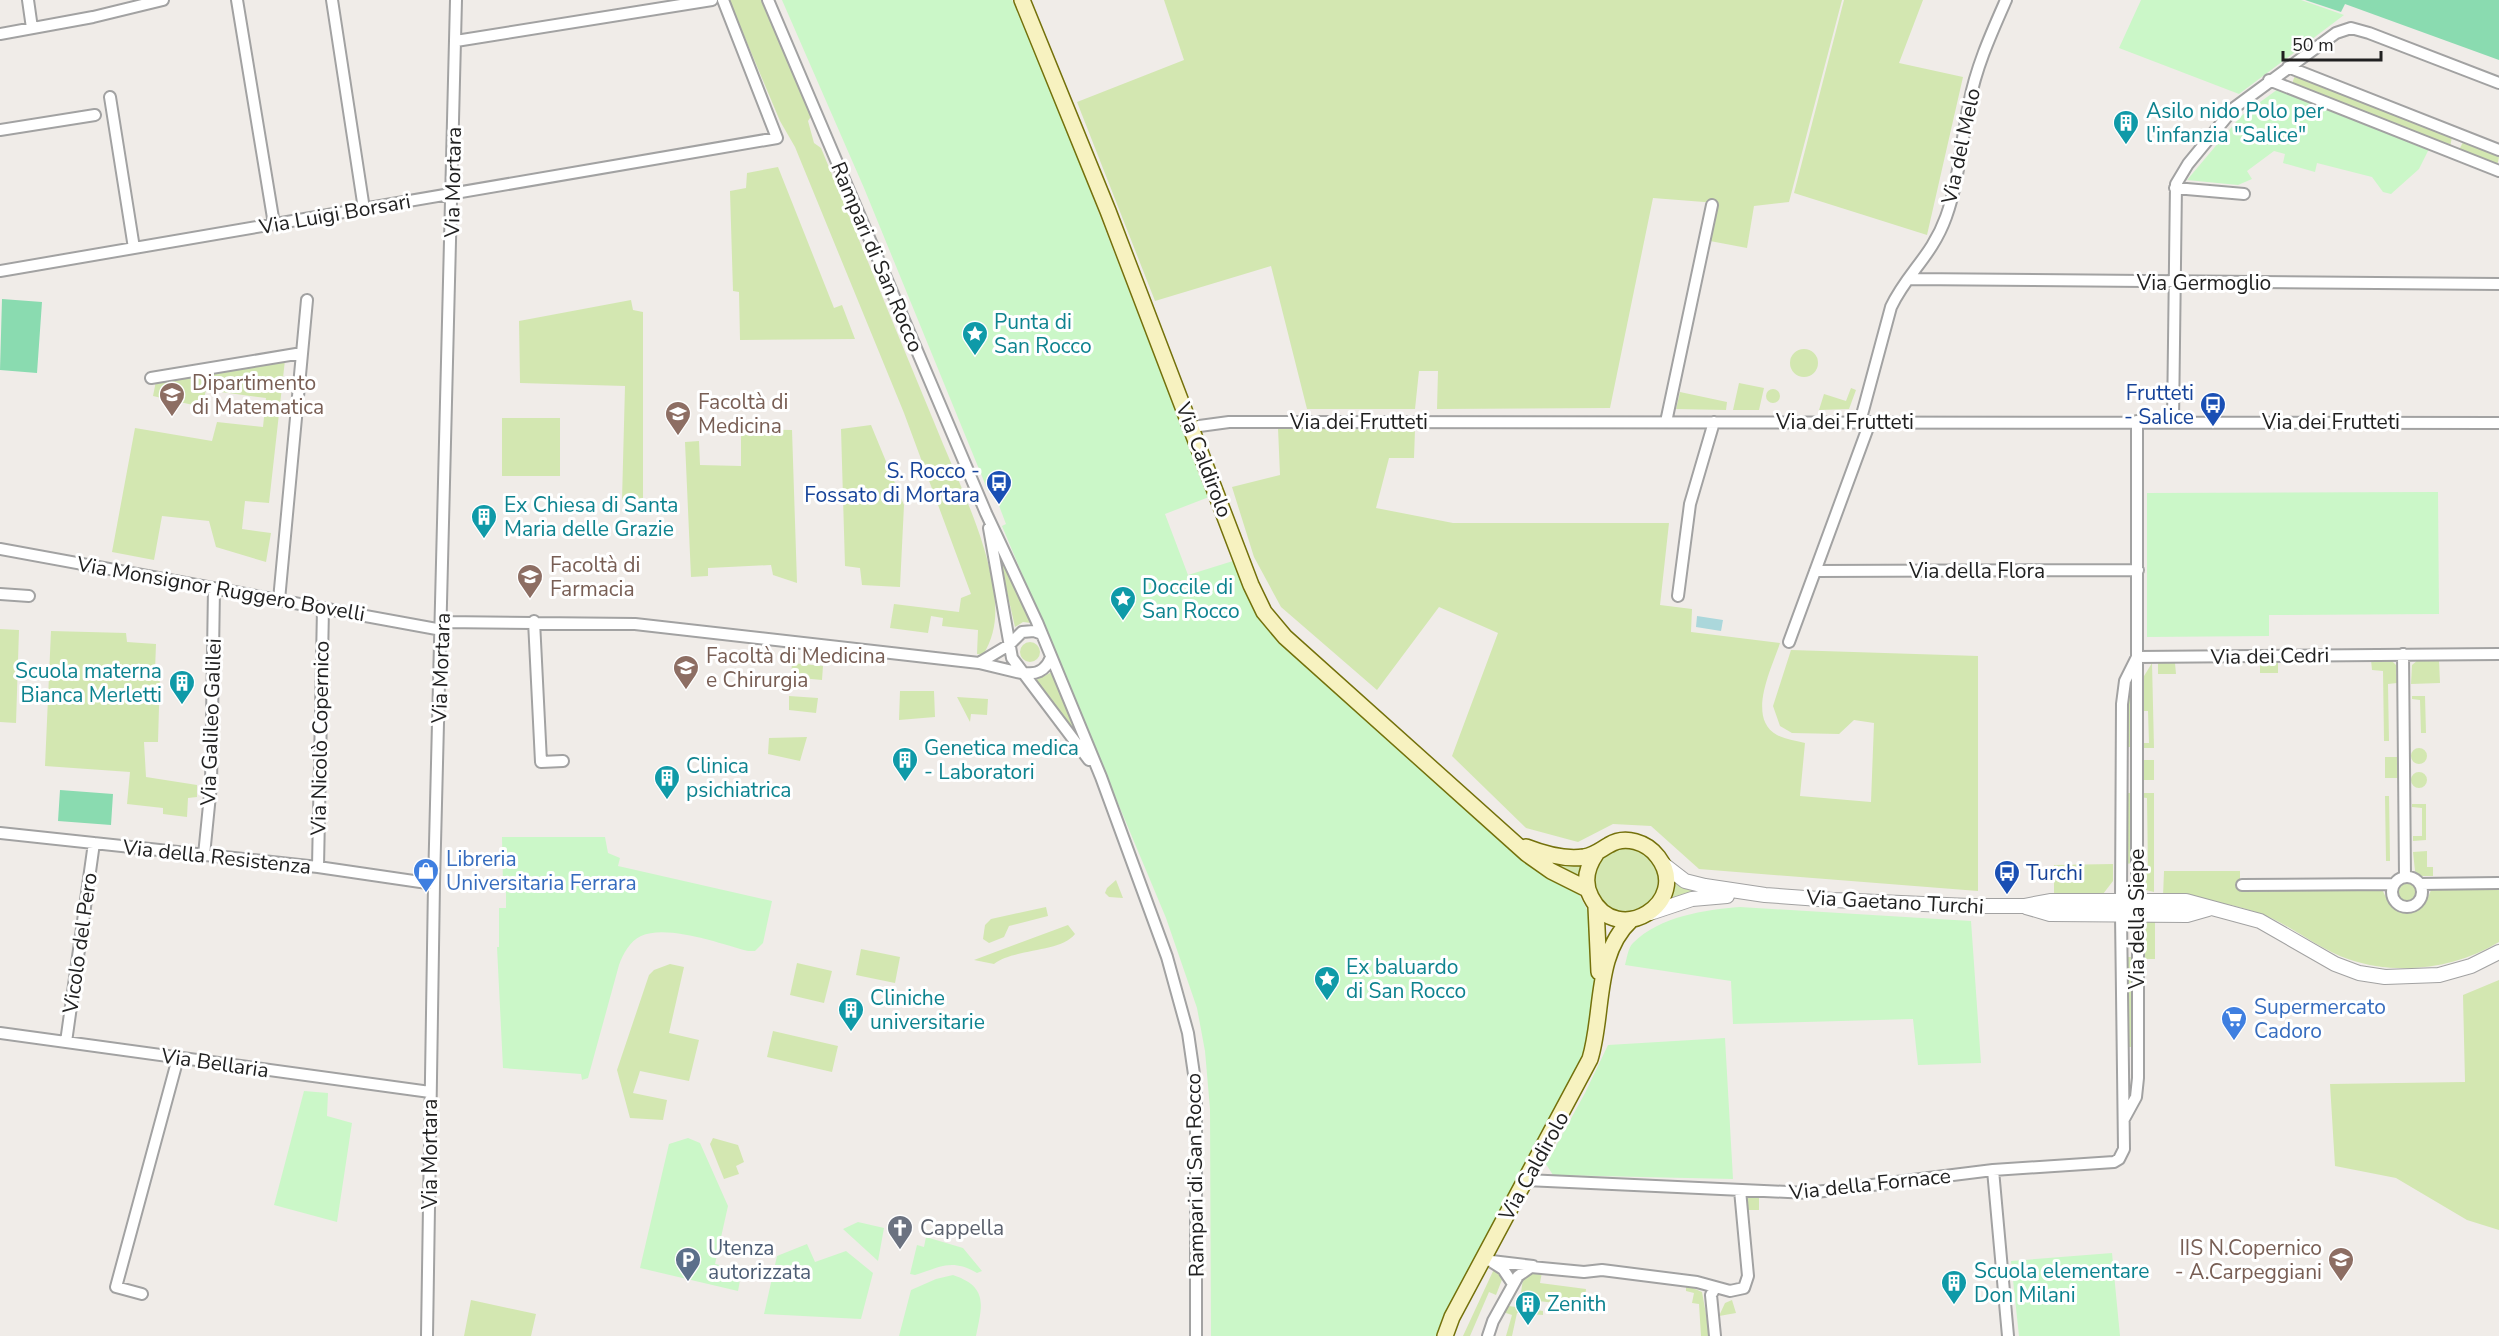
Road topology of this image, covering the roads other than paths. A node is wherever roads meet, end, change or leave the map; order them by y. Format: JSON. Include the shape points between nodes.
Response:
{"nodes":[{"id":1,"x":28,"y":0,"type":"edge"},
{"id":2,"x":163,"y":0,"type":"edge"},
{"id":3,"x":237,"y":0,"type":"edge"},
{"id":4,"x":332,"y":0,"type":"edge"},
{"id":5,"x":456,"y":0,"type":"edge"},
{"id":6,"x":712,"y":0,"type":"edge"},
{"id":7,"x":723,"y":0,"type":"edge"},
{"id":8,"x":768,"y":0,"type":"edge"},
{"id":9,"x":1022,"y":0,"type":"edge"},
{"id":10,"x":2006,"y":0,"type":"edge"},
{"id":11,"x":33,"y":28,"type":"junction"},
{"id":12,"x":0,"y":34,"type":"edge"},
{"id":13,"x":456,"y":41,"type":"junction"},
{"id":14,"x":2288,"y":66,"type":"junction"},
{"id":15,"x":2269,"y":80,"type":"junction"},
{"id":16,"x":2499,"y":83,"type":"edge"},
{"id":17,"x":110,"y":98,"type":"dead end"},
{"id":18,"x":95,"y":115,"type":"dead end"},
{"id":19,"x":0,"y":130,"type":"edge"},
{"id":20,"x":2460,"y":135,"type":"junction"},
{"id":21,"x":2499,"y":150,"type":"edge"},
{"id":22,"x":2452,"y":152,"type":"junction"},
{"id":23,"x":2499,"y":171,"type":"edge"},
{"id":24,"x":2175,"y":189,"type":"junction"},
{"id":25,"x":453,"y":194,"type":"junction"},
{"id":26,"x":2244,"y":194,"type":"dead end"},
{"id":27,"x":1712,"y":205,"type":"dead end"},
{"id":28,"x":364,"y":208,"type":"junction"},
{"id":29,"x":274,"y":224,"type":"junction"},
{"id":30,"x":134,"y":248,"type":"junction"},
{"id":31,"x":0,"y":271,"type":"edge"},
{"id":32,"x":1909,"y":279,"type":"junction"},
{"id":33,"x":2175,"y":283,"type":"junction"},
{"id":34,"x":2499,"y":284,"type":"edge"},
{"id":35,"x":307,"y":300,"type":"dead end"},
{"id":36,"x":302,"y":353,"type":"junction"},
{"id":37,"x":151,"y":378,"type":"dead end"},
{"id":38,"x":2137,"y":421,"type":"junction"},
{"id":39,"x":1666,"y":422,"type":"junction"},
{"id":40,"x":1714,"y":422,"type":"junction"},
{"id":41,"x":1865,"y":422,"type":"junction"},
{"id":42,"x":2173,"y":422,"type":"junction"},
{"id":43,"x":2499,"y":423,"type":"edge"},
{"id":44,"x":1192,"y":427,"type":"junction"},
{"id":45,"x":986,"y":513,"type":"junction"},
{"id":46,"x":0,"y":549,"type":"edge"},
{"id":47,"x":2138,"y":570,"type":"junction"},
{"id":48,"x":1815,"y":571,"type":"junction"},
{"id":49,"x":214,"y":588,"type":"junction"},
{"id":50,"x":0,"y":594,"type":"edge"},
{"id":51,"x":29,"y":596,"type":"dead end"},
{"id":52,"x":1678,"y":596,"type":"dead end"},
{"id":53,"x":279,"y":600,"type":"junction"},
{"id":54,"x":323,"y":608,"type":"junction"},
{"id":55,"x":534,"y":621,"type":"junction"},
{"id":56,"x":442,"y":626,"type":"junction"},
{"id":57,"x":1042,"y":634,"type":"junction"},
{"id":58,"x":1789,"y":642,"type":"dead end"},
{"id":59,"x":1009,"y":645,"type":"junction"},
{"id":60,"x":2403,"y":654,"type":"junction"},
{"id":61,"x":2499,"y":654,"type":"edge"},
{"id":62,"x":1051,"y":657,"type":"junction"},
{"id":63,"x":2137,"y":657,"type":"junction"},
{"id":64,"x":979,"y":663,"type":"junction"},
{"id":65,"x":1021,"y":673,"type":"junction"},
{"id":66,"x":2121,"y":754,"type":"junction"},
{"id":67,"x":2136,"y":754,"type":"junction"},
{"id":68,"x":564,"y":761,"type":"dead end"},
{"id":69,"x":1101,"y":777,"type":"junction"},
{"id":70,"x":2137,"y":788,"type":"junction"},
{"id":71,"x":2121,"y":789,"type":"junction"},
{"id":72,"x":0,"y":833,"type":"edge"},
{"id":73,"x":1508,"y":836,"type":"junction"},
{"id":74,"x":94,"y":843,"type":"junction"},
{"id":75,"x":1596,"y":854,"type":"junction"},
{"id":76,"x":204,"y":855,"type":"junction"},
{"id":77,"x":1663,"y":864,"type":"junction"},
{"id":78,"x":318,"y":867,"type":"junction"},
{"id":79,"x":2405,"y":877,"type":"junction"},
{"id":80,"x":2499,"y":883,"type":"edge"},
{"id":81,"x":434,"y":884,"type":"junction"},
{"id":82,"x":2393,"y":884,"type":"junction"},
{"id":83,"x":2420,"y":884,"type":"junction"},
{"id":84,"x":2242,"y":885,"type":"dead end"},
{"id":85,"x":1587,"y":889,"type":"junction"},
{"id":86,"x":1765,"y":895,"type":"junction"},
{"id":87,"x":1596,"y":907,"type":"junction"},
{"id":88,"x":2121,"y":908,"type":"junction"},
{"id":89,"x":2137,"y":908,"type":"junction"},
{"id":90,"x":1649,"y":913,"type":"junction"},
{"id":91,"x":1631,"y":920,"type":"junction"},
{"id":92,"x":2499,"y":952,"type":"edge"},
{"id":93,"x":1601,"y":990,"type":"junction"},
{"id":94,"x":0,"y":1033,"type":"edge"},
{"id":95,"x":66,"y":1042,"type":"junction"},
{"id":96,"x":2138,"y":1050,"type":"junction"},
{"id":97,"x":2122,"y":1051,"type":"junction"},
{"id":98,"x":178,"y":1058,"type":"junction"},
{"id":99,"x":2123,"y":1078,"type":"junction"},
{"id":100,"x":2138,"y":1078,"type":"junction"},
{"id":101,"x":430,"y":1092,"type":"junction"},
{"id":102,"x":2124,"y":1119,"type":"junction"},
{"id":103,"x":2106,"y":1163,"type":"joint"},
{"id":104,"x":1993,"y":1170,"type":"junction"},
{"id":105,"x":1526,"y":1180,"type":"junction"},
{"id":106,"x":1740,"y":1190,"type":"junction"},
{"id":107,"x":1483,"y":1260,"type":"junction"},
{"id":108,"x":1539,"y":1267,"type":"junction"},
{"id":109,"x":1513,"y":1284,"type":"junction"},
{"id":110,"x":1714,"y":1288,"type":"junction"},
{"id":111,"x":1730,"y":1291,"type":"junction"},
{"id":112,"x":142,"y":1294,"type":"dead end"},
{"id":113,"x":1713,"y":1316,"type":"junction"},
{"id":114,"x":427,"y":1336,"type":"edge"},
{"id":115,"x":1196,"y":1336,"type":"edge"},
{"id":116,"x":1445,"y":1336,"type":"edge"},
{"id":117,"x":1488,"y":1336,"type":"edge"},
{"id":118,"x":1715,"y":1336,"type":"edge"},
{"id":119,"x":2008,"y":1336,"type":"edge"}],
"edges":[{"from":1,"to":11,"type":"street"},
{"from":2,"to":11,"type":"street"},
{"from":3,"to":29,"type":"street"},
{"from":4,"to":28,"type":"street"},
{"from":5,"to":13,"type":"street","name":"Via Mortara"},
{"from":6,"to":13,"type":"street"},
{"from":7,"to":25,"type":"street","name":"Via Luigi Borsari","via":[[777,138]]},
{"from":8,"to":45,"type":"street","name":"Rampari di San Rocco"},
{"from":9,"to":44,"type":"main road","name":"Via Caldirolo"},
{"from":10,"to":32,"type":"street","name":"Via del Melo","via":[[1976,77],[1946,218],[1930,252]]},
{"from":11,"to":12,"type":"street"},
{"from":13,"to":25,"type":"street","name":"Via Mortara"},
{"from":14,"to":15,"type":"street"},
{"from":14,"to":16,"type":"street","via":[[2336,33],[2351,28]]},
{"from":14,"to":20,"type":"street"},
{"from":15,"to":22,"type":"street"},
{"from":15,"to":24,"type":"street","via":[[2234,108],[2184,169]]},
{"from":17,"to":30,"type":"street"},
{"from":18,"to":19,"type":"street"},
{"from":20,"to":21,"type":"street"},
{"from":20,"to":22,"type":"street"},
{"from":22,"to":23,"type":"street"},
{"from":24,"to":26,"type":"street"},
{"from":24,"to":33,"type":"street"},
{"from":25,"to":28,"type":"street","name":"Via Luigi Borsari"},
{"from":25,"to":56,"type":"street","name":"Via Mortara"},
{"from":27,"to":39,"type":"street"},
{"from":28,"to":29,"type":"street","name":"Via Luigi Borsari"},
{"from":29,"to":30,"type":"street","name":"Via Luigi Borsari"},
{"from":30,"to":31,"type":"street","name":"Via Luigi Borsari"},
{"from":32,"to":33,"type":"street","name":"Via Germoglio"},
{"from":32,"to":41,"type":"street","name":"Via del Melo","via":[[1891,307]]},
{"from":33,"to":34,"type":"street","name":"Via Germoglio"},
{"from":33,"to":42,"type":"street"},
{"from":35,"to":36,"type":"street"},
{"from":36,"to":37,"type":"street"},
{"from":36,"to":53,"type":"street"},
{"from":38,"to":41,"type":"street","name":"Via dei Frutteti"},
{"from":38,"to":42,"type":"street","name":"Via dei Frutteti"},
{"from":38,"to":47,"type":"street","name":"Via della Siepe"},
{"from":39,"to":40,"type":"street","name":"Via dei Frutteti"},
{"from":39,"to":44,"type":"street","name":"Via dei Frutteti","via":[[1229,422]]},
{"from":40,"to":41,"type":"street","name":"Via dei Frutteti"},
{"from":40,"to":52,"type":"street","via":[[1690,504]]},
{"from":41,"to":48,"type":"street","name":"Via del Melo"},
{"from":42,"to":43,"type":"street","name":"Via dei Frutteti"},
{"from":44,"to":73,"type":"main road","name":"Via Caldirolo","via":[[1251,585],[1273,625]]},
{"from":45,"to":57,"type":"street","name":"Rampari di San Rocco"},
{"from":45,"to":59,"type":"street","name":"Rampari di San Rocco"},
{"from":46,"to":49,"type":"street","name":"Via Monsignor Ruggero Bovelli"},
{"from":47,"to":48,"type":"street","name":"Via della Flora"},
{"from":47,"to":63,"type":"street","name":"Via della Siepe"},
{"from":48,"to":58,"type":"street","name":"Via del Melo"},
{"from":49,"to":53,"type":"street","name":"Via Monsignor Ruggero Bovelli"},
{"from":49,"to":76,"type":"street","name":"Via Galileo Galilei","via":[[211,785]]},
{"from":50,"to":51,"type":"street"},
{"from":53,"to":54,"type":"street","name":"Via Monsignor Ruggero Bovelli"},
{"from":54,"to":56,"type":"street","name":"Via Monsignor Ruggero Bovelli"},
{"from":54,"to":78,"type":"street","name":"Via Nicolò Copernico"},
{"from":55,"to":56,"type":"street","name":"Via Monsignor Ruggero Bovelli"},
{"from":55,"to":64,"type":"street","name":"Via Monsignor Ruggero Bovelli","via":[[635,624]]},
{"from":55,"to":68,"type":"street","via":[[541,762]]},
{"from":56,"to":81,"type":"street","name":"Via Mortara"},
{"from":57,"to":59,"type":"street","via":[[1022,632]]},
{"from":57,"to":62,"type":"street","name":"Rampari di San Rocco"},
{"from":59,"to":64,"type":"street"},
{"from":59,"to":65,"type":"street","name":"Rampari di San Rocco"},
{"from":60,"to":61,"type":"street","name":"Via dei Cedri"},
{"from":60,"to":63,"type":"street","name":"Via dei Cedri"},
{"from":60,"to":79,"type":"street"},
{"from":62,"to":65,"type":"street","via":[[1041,671]]},
{"from":62,"to":69,"type":"street","name":"Rampari di San Rocco"},
{"from":63,"to":66,"type":"street","name":"Via della Siepe","via":[[2125,681]]},
{"from":63,"to":67,"type":"street","name":"Via della Siepe"},
{"from":64,"to":65,"type":"street","name":"Via Monsignor Ruggero Bovelli"},
{"from":65,"to":69,"type":"street","name":"Rampari di San Rocco"},
{"from":66,"to":67,"type":"street"},
{"from":66,"to":71,"type":"street","name":"Via della Siepe"},
{"from":67,"to":70,"type":"street","name":"Via della Siepe"},
{"from":69,"to":115,"type":"street","name":"Rampari di San Rocco","via":[[1167,957],[1191,1046],[1198,1117]]},
{"from":70,"to":71,"type":"street"},
{"from":70,"to":89,"type":"street","name":"Via della Siepe"},
{"from":71,"to":88,"type":"street","name":"Via della Siepe"},
{"from":72,"to":74,"type":"street","name":"Via della Resistenza"},
{"from":73,"to":75,"type":"main road","name":"Via Caldirolo","via":[[1527,847],[1558,856]]},
{"from":73,"to":85,"type":"main road","name":"Via Caldirolo","via":[[1551,871]]},
{"from":74,"to":76,"type":"street","name":"Via della Resistenza"},
{"from":74,"to":95,"type":"street","name":"Vicolo del Pero"},
{"from":75,"to":77,"type":"main road","name":"Via Caldirolo","via":[[1610,843],[1634,841],[1653,850]]},
{"from":75,"to":85,"type":"main road","via":[[1587,874]]},
{"from":76,"to":78,"type":"street","name":"Via della Resistenza"},
{"from":77,"to":86,"type":"street","name":"Via Gaetano Turchi","via":[[1685,881]]},
{"from":77,"to":90,"type":"main road","via":[[1665,892]]},
{"from":78,"to":81,"type":"street","name":"Via della Resistenza"},
{"from":79,"to":82,"type":"street"},
{"from":79,"to":83,"type":"street"},
{"from":80,"to":83,"type":"street"},
{"from":81,"to":101,"type":"street","name":"Via Mortara"},
{"from":82,"to":83,"type":"street","via":[[2393,899],[2399,906],[2409,907],[2420,900]]},
{"from":82,"to":84,"type":"street"},
{"from":85,"to":87,"type":"main road","name":"Via Caldirolo"},
{"from":86,"to":88,"type":"street","name":"Via Gaetano Turchi","via":[[1898,904]]},
{"from":86,"to":90,"type":"street","name":"Via Gaetano Turchi","via":[[1702,897]]},
{"from":87,"to":91,"type":"main road","via":[[1615,919]]},
{"from":87,"to":93,"type":"main road","name":"Via Caldirolo"},
{"from":88,"to":89,"type":"street","name":"Via Gaetano Turchi"},
{"from":88,"to":97,"type":"street","name":"Via della Siepe"},
{"from":89,"to":92,"type":"street","name":"Via Gaetano Turchi","via":[[2187,915],[2208,909],[2260,921],[2335,964],[2371,976],[2439,975],[2471,966]]},
{"from":89,"to":96,"type":"street","name":"Via della Siepe"},
{"from":90,"to":91,"type":"main road"},
{"from":91,"to":93,"type":"main road","name":"Via Caldirolo","via":[[1610,947]]},
{"from":93,"to":105,"type":"main road","name":"Via Caldirolo","via":[[1599,1027],[1590,1059]]},
{"from":94,"to":95,"type":"street","name":"Via Bellaria"},
{"from":95,"to":98,"type":"street","name":"Via Bellaria"},
{"from":96,"to":97,"type":"street"},
{"from":96,"to":100,"type":"street","name":"Via della Siepe"},
{"from":97,"to":99,"type":"street","name":"Via della Siepe"},
{"from":98,"to":101,"type":"street","name":"Via Bellaria"},
{"from":98,"to":112,"type":"street","via":[[116,1287]]},
{"from":99,"to":100,"type":"street"},
{"from":99,"to":102,"type":"street","name":"Via della Siepe"},
{"from":100,"to":102,"type":"street","name":"Via della Siepe","via":[[2136,1097]]},
{"from":101,"to":114,"type":"street","name":"Via Mortara"},
{"from":102,"to":103,"type":"street","name":"Via della Siepe","via":[[2122,1154]]},
{"from":103,"to":104,"type":"street","name":"Via della Fornace"},
{"from":104,"to":106,"type":"street","name":"Via della Fornace","via":[[1820,1193]]},
{"from":104,"to":119,"type":"street"},
{"from":105,"to":106,"type":"street","name":"Via della Fornace"},
{"from":105,"to":107,"type":"main road","name":"Via Caldirolo"},
{"from":106,"to":111,"type":"street","via":[[1748,1284]]},
{"from":107,"to":108,"type":"street"},
{"from":107,"to":109,"type":"street","via":[[1499,1266]]},
{"from":107,"to":116,"type":"main road","name":"Via Caldirolo"},
{"from":108,"to":109,"type":"street","via":[[1525,1269]]},
{"from":108,"to":110,"type":"street","via":[[1602,1270],[1697,1282]]},
{"from":109,"to":117,"type":"street"},
{"from":110,"to":111,"type":"street"},
{"from":110,"to":113,"type":"street"},
{"from":111,"to":113,"type":"street"},
{"from":113,"to":118,"type":"street"}]}
